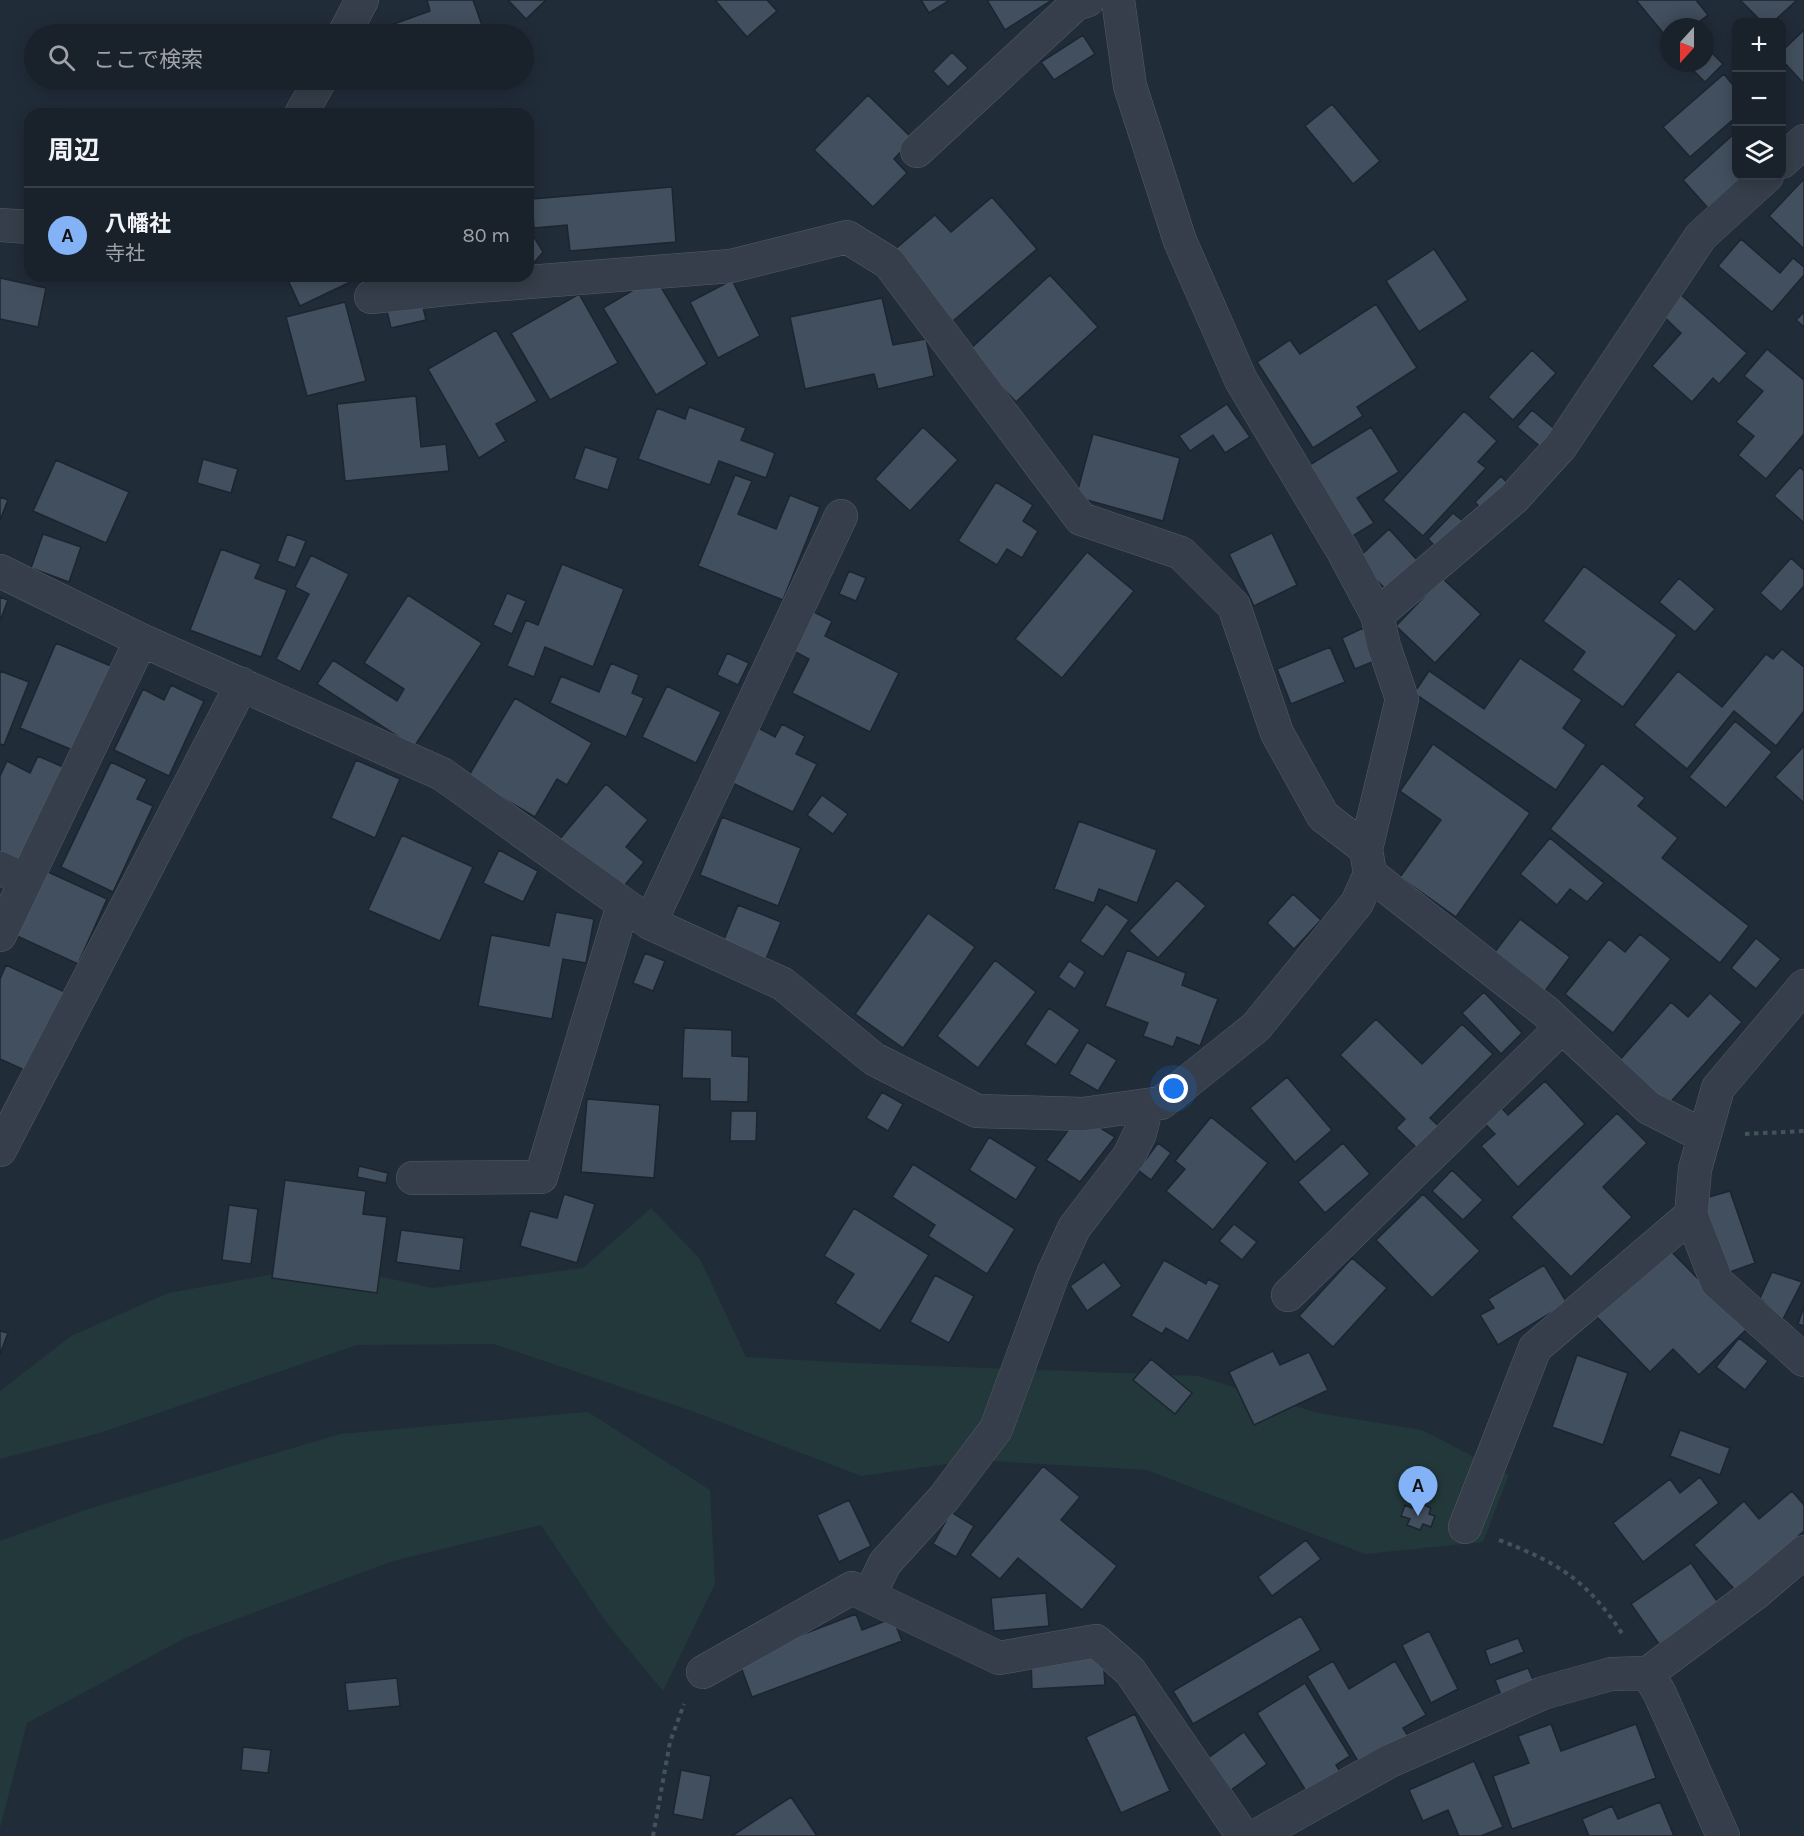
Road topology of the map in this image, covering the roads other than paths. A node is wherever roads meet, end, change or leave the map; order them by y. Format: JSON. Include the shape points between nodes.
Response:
{"nodes":[{"id":1,"x":362,"y":0,"type":"edge"},
{"id":2,"x":1088,"y":0,"type":"edge"},
{"id":3,"x":1118,"y":0,"type":"edge"},
{"id":4,"x":349,"y":24,"type":"edge"},
{"id":5,"x":315,"y":90,"type":"edge"},
{"id":6,"x":305,"y":108,"type":"edge"},
{"id":7,"x":1804,"y":141,"type":"edge"},
{"id":8,"x":917,"y":151,"type":"dead end"},
{"id":9,"x":1786,"y":158,"type":"edge"},
{"id":10,"x":1763,"y":180,"type":"edge"},
{"id":11,"x":0,"y":225,"type":"edge"},
{"id":12,"x":24,"y":227,"type":"edge"},
{"id":13,"x":529,"y":282,"type":"edge"},
{"id":14,"x":534,"y":282,"type":"edge"},
{"id":15,"x":371,"y":297,"type":"dead end"},
{"id":16,"x":841,"y":516,"type":"dead end"},
{"id":17,"x":0,"y":571,"type":"edge"},
{"id":18,"x":1377,"y":615,"type":"junction"},
{"id":19,"x":141,"y":640,"type":"junction"},
{"id":20,"x":242,"y":684,"type":"junction"},
{"id":21,"x":1368,"y":862,"type":"junction"},
{"id":22,"x":13,"y":875,"type":"edge"},
{"id":23,"x":623,"y":905,"type":"junction"},
{"id":24,"x":650,"y":923,"type":"junction"},
{"id":25,"x":0,"y":935,"type":"edge"},
{"id":26,"x":1804,"y":986,"type":"edge"},
{"id":27,"x":1562,"y":1027,"type":"junction"},
{"id":28,"x":1147,"y":1105,"type":"junction"},
{"id":29,"x":1704,"y":1136,"type":"junction"},
{"id":30,"x":0,"y":1150,"type":"edge"},
{"id":31,"x":413,"y":1178,"type":"dead end"},
{"id":32,"x":1691,"y":1215,"type":"junction"},
{"id":33,"x":1288,"y":1295,"type":"dead end"},
{"id":34,"x":1804,"y":1360,"type":"edge"},
{"id":35,"x":1465,"y":1527,"type":"road end"},
{"id":36,"x":1804,"y":1552,"type":"edge"},
{"id":37,"x":869,"y":1596,"type":"junction"},
{"id":38,"x":703,"y":1672,"type":"road end"},
{"id":39,"x":1648,"y":1673,"type":"junction"},
{"id":40,"x":1243,"y":1836,"type":"edge"},
{"id":41,"x":1256,"y":1836,"type":"edge"},
{"id":42,"x":1723,"y":1836,"type":"edge"}],
"edges":[{"from":1,"to":4,"type":"street"},
{"from":2,"to":8,"type":"street","via":[[1076,4]]},
{"from":3,"to":18,"type":"street","via":[[1130,86],[1180,241],[1241,380]]},
{"from":5,"to":6,"type":"street"},
{"from":7,"to":9,"type":"street"},
{"from":10,"to":18,"type":"street","via":[[1701,236],[1561,446],[1514,498]]},
{"from":11,"to":12,"type":"street"},
{"from":13,"to":15,"type":"street"},
{"from":14,"to":21,"type":"street","via":[[731,266],[847,237],[889,263],[1081,519],[1181,553],[1234,606],[1277,733],[1323,816]]},
{"from":16,"to":24,"type":"street"},
{"from":17,"to":19,"type":"street"},
{"from":18,"to":21,"type":"street","via":[[1402,699]]},
{"from":19,"to":20,"type":"street"},
{"from":19,"to":22,"type":"street"},
{"from":20,"to":23,"type":"street","via":[[442,774]]},
{"from":20,"to":30,"type":"street"},
{"from":21,"to":27,"type":"street"},
{"from":21,"to":28,"type":"street","via":[[1357,903],[1256,1027],[1161,1103]]},
{"from":22,"to":25,"type":"street"},
{"from":23,"to":24,"type":"street"},
{"from":23,"to":31,"type":"street","via":[[541,1177]]},
{"from":24,"to":28,"type":"street","via":[[783,984],[874,1059],[977,1111],[1083,1114]]},
{"from":26,"to":29,"type":"street","via":[[1718,1088]]},
{"from":27,"to":29,"type":"street","via":[[1649,1108]]},
{"from":27,"to":33,"type":"street"},
{"from":28,"to":37,"type":"street","via":[[1129,1156],[1074,1228],[996,1429],[944,1498],[885,1563]]},
{"from":29,"to":32,"type":"street","via":[[1695,1169]]},
{"from":32,"to":34,"type":"street","via":[[1717,1282]]},
{"from":32,"to":35,"type":"street","via":[[1534,1348]]},
{"from":36,"to":39,"type":"street"},
{"from":37,"to":38,"type":"street","via":[[852,1588]]},
{"from":37,"to":40,"type":"street","via":[[999,1658],[1096,1641],[1130,1671]]},
{"from":39,"to":41,"type":"street","via":[[1611,1674],[1543,1693],[1390,1761]]},
{"from":39,"to":42,"type":"street"}]}
